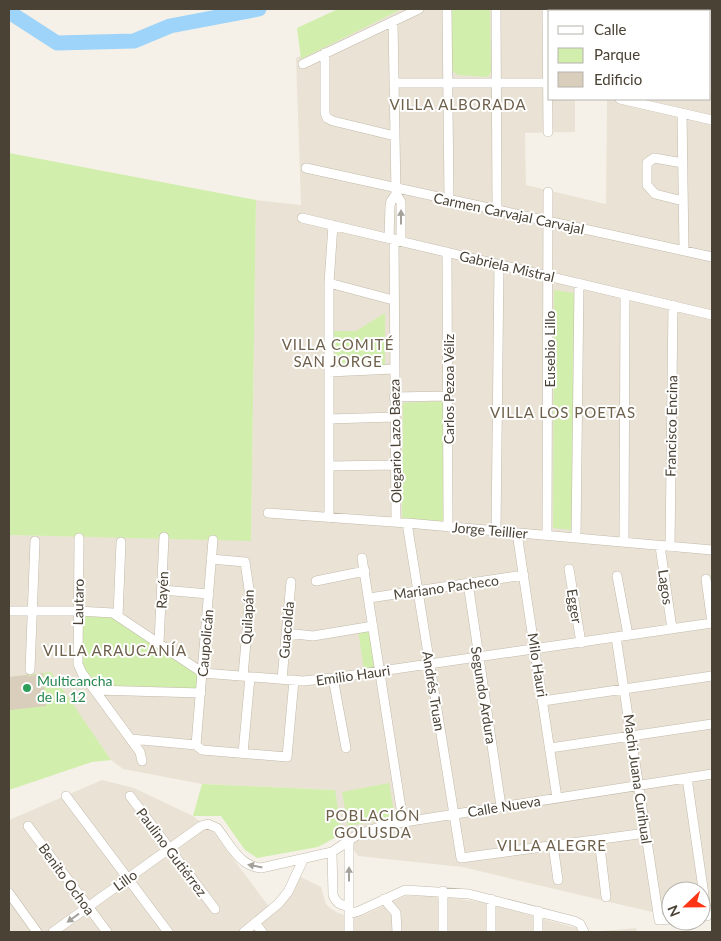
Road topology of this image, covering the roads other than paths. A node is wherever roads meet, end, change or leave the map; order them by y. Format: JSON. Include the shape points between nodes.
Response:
{"nodes":[{"id":1,"x":419,"y":9,"type":"edge"},
{"id":2,"x":447,"y":9,"type":"edge"},
{"id":3,"x":496,"y":9,"type":"edge"},
{"id":4,"x":547,"y":9,"type":"edge"},
{"id":5,"x":393,"y":22,"type":"junction"},
{"id":6,"x":325,"y":53,"type":"junction"},
{"id":7,"x":303,"y":64,"type":"dead end"},
{"id":8,"x":496,"y":82,"type":"junction"},
{"id":9,"x":395,"y":83,"type":"junction"},
{"id":10,"x":448,"y":83,"type":"junction"},
{"id":11,"x":548,"y":83,"type":"edge"},
{"id":12,"x":624,"y":100,"type":"edge"},
{"id":13,"x":682,"y":113,"type":"junction"},
{"id":14,"x":712,"y":120,"type":"edge"},
{"id":15,"x":548,"y":132,"type":"dead end"},
{"id":16,"x":395,"y":136,"type":"junction"},
{"id":17,"x":683,"y":163,"type":"junction"},
{"id":18,"x":306,"y":168,"type":"dead end"},
{"id":19,"x":396,"y":191,"type":"junction"},
{"id":20,"x":548,"y":192,"type":"dead end"},
{"id":21,"x":448,"y":200,"type":"junction"},
{"id":22,"x":683,"y":201,"type":"junction"},
{"id":23,"x":497,"y":210,"type":"junction"},
{"id":24,"x":302,"y":218,"type":"dead end"},
{"id":25,"x":548,"y":222,"type":"junction"},
{"id":26,"x":333,"y":225,"type":"junction"},
{"id":27,"x":394,"y":239,"type":"junction"},
{"id":28,"x":684,"y":251,"type":"junction"},
{"id":29,"x":448,"y":252,"type":"junction"},
{"id":30,"x":712,"y":257,"type":"edge"},
{"id":31,"x":499,"y":264,"type":"junction"},
{"id":32,"x":549,"y":276,"type":"junction"},
{"id":33,"x":329,"y":283,"type":"junction"},
{"id":34,"x":579,"y":283,"type":"junction"},
{"id":35,"x":625,"y":294,"type":"junction"},
{"id":36,"x":393,"y":300,"type":"junction"},
{"id":37,"x":673,"y":305,"type":"junction"},
{"id":38,"x":712,"y":315,"type":"edge"},
{"id":39,"x":394,"y":369,"type":"junction"},
{"id":40,"x":329,"y":372,"type":"junction"},
{"id":41,"x":448,"y":396,"type":"junction"},
{"id":42,"x":394,"y":397,"type":"junction"},
{"id":43,"x":394,"y":417,"type":"junction"},
{"id":44,"x":329,"y":419,"type":"junction"},
{"id":45,"x":329,"y":466,"type":"junction"},
{"id":46,"x":395,"y":466,"type":"junction"},
{"id":47,"x":268,"y":513,"type":"dead end"},
{"id":48,"x":329,"y":518,"type":"junction"},
{"id":49,"x":396,"y":522,"type":"junction"},
{"id":50,"x":407,"y":523,"type":"junction"},
{"id":51,"x":448,"y":527,"type":"junction"},
{"id":52,"x":496,"y":531,"type":"junction"},
{"id":53,"x":517,"y":533,"type":"junction"},
{"id":54,"x":548,"y":535,"type":"junction"},
{"id":55,"x":164,"y":537,"type":"dead end"},
{"id":56,"x":79,"y":538,"type":"dead end"},
{"id":57,"x":576,"y":538,"type":"junction"},
{"id":58,"x":213,"y":540,"type":"dead end"},
{"id":59,"x":35,"y":541,"type":"dead end"},
{"id":60,"x":121,"y":542,"type":"dead end"},
{"id":61,"x":624,"y":542,"type":"junction"},
{"id":62,"x":660,"y":546,"type":"junction"},
{"id":63,"x":670,"y":546,"type":"junction"},
{"id":64,"x":712,"y":550,"type":"edge"},
{"id":65,"x":362,"y":558,"type":"dead end"},
{"id":66,"x":211,"y":559,"type":"junction"},
{"id":67,"x":569,"y":569,"type":"dead end"},
{"id":68,"x":364,"y":571,"type":"junction"},
{"id":69,"x":524,"y":575,"type":"junction"},
{"id":70,"x":617,"y":576,"type":"dead end"},
{"id":71,"x":706,"y":579,"type":"dead end"},
{"id":72,"x":316,"y":581,"type":"dead end"},
{"id":73,"x":290,"y":582,"type":"dead end"},
{"id":74,"x":468,"y":583,"type":"junction"},
{"id":75,"x":162,"y":590,"type":"junction"},
{"id":76,"x":418,"y":590,"type":"junction"},
{"id":77,"x":209,"y":594,"type":"junction"},
{"id":78,"x":369,"y":598,"type":"junction"},
{"id":79,"x":33,"y":610,"type":"junction"},
{"id":80,"x":9,"y":611,"type":"edge"},
{"id":81,"x":78,"y":611,"type":"junction"},
{"id":82,"x":118,"y":616,"type":"junction"},
{"id":83,"x":712,"y":623,"type":"edge"},
{"id":84,"x":373,"y":626,"type":"junction"},
{"id":85,"x":672,"y":629,"type":"junction"},
{"id":86,"x":286,"y":634,"type":"junction"},
{"id":87,"x":628,"y":636,"type":"junction"},
{"id":88,"x":616,"y":637,"type":"junction"},
{"id":89,"x":159,"y":643,"type":"junction"},
{"id":90,"x":581,"y":643,"type":"junction"},
{"id":91,"x":535,"y":650,"type":"junction"},
{"id":92,"x":479,"y":657,"type":"junction"},
{"id":93,"x":430,"y":664,"type":"junction"},
{"id":94,"x":30,"y":670,"type":"dead end"},
{"id":95,"x":380,"y":671,"type":"junction"},
{"id":96,"x":203,"y":672,"type":"junction"},
{"id":97,"x":246,"y":676,"type":"junction"},
{"id":98,"x":712,"y":676,"type":"edge"},
{"id":99,"x":333,"y":678,"type":"junction"},
{"id":100,"x":282,"y":679,"type":"junction"},
{"id":101,"x":294,"y":680,"type":"junction"},
{"id":102,"x":624,"y":689,"type":"junction"},
{"id":103,"x":94,"y":690,"type":"junction"},
{"id":104,"x":201,"y":693,"type":"junction"},
{"id":105,"x":543,"y":701,"type":"junction"},
{"id":106,"x":712,"y":724,"type":"edge"},
{"id":107,"x":632,"y":736,"type":"junction"},
{"id":108,"x":131,"y":739,"type":"junction"},
{"id":109,"x":196,"y":745,"type":"junction"},
{"id":110,"x":346,"y":748,"type":"dead end"},
{"id":111,"x":550,"y":748,"type":"junction"},
{"id":112,"x":243,"y":753,"type":"junction"},
{"id":113,"x":142,"y":761,"type":"dead end"},
{"id":114,"x":712,"y":774,"type":"edge"},
{"id":115,"x":687,"y":778,"type":"junction"},
{"id":116,"x":639,"y":786,"type":"junction"},
{"id":117,"x":66,"y":796,"type":"dead end"},
{"id":118,"x":130,"y":796,"type":"dead end"},
{"id":119,"x":557,"y":798,"type":"junction"},
{"id":120,"x":501,"y":806,"type":"junction"},
{"id":121,"x":454,"y":814,"type":"junction"},
{"id":122,"x":403,"y":822,"type":"junction"},
{"id":123,"x":28,"y":826,"type":"dead end"},
{"id":124,"x":198,"y":828,"type":"joint"},
{"id":125,"x":646,"y":833,"type":"junction"},
{"id":126,"x":599,"y":839,"type":"junction"},
{"id":127,"x":348,"y":841,"type":"junction"},
{"id":128,"x":553,"y":845,"type":"junction"},
{"id":129,"x":169,"y":848,"type":"junction"},
{"id":130,"x":332,"y":852,"type":"junction"},
{"id":131,"x":303,"y":860,"type":"junction"},
{"id":132,"x":128,"y":878,"type":"junction"},
{"id":133,"x":558,"y":880,"type":"dead end"},
{"id":134,"x":702,"y":881,"type":"edge"},
{"id":135,"x":9,"y":892,"type":"edge"},
{"id":136,"x":443,"y":892,"type":"junction"},
{"id":137,"x":606,"y":897,"type":"dead end"},
{"id":138,"x":384,"y":899,"type":"junction"},
{"id":139,"x":491,"y":899,"type":"junction"},
{"id":140,"x":88,"y":907,"type":"junction"},
{"id":141,"x":214,"y":908,"type":"dead end"},
{"id":142,"x":349,"y":910,"type":"junction"},
{"id":143,"x":538,"y":911,"type":"junction"},
{"id":144,"x":661,"y":920,"type":"edge"},
{"id":145,"x":256,"y":924,"type":"junction"},
{"id":146,"x":37,"y":932,"type":"edge"},
{"id":147,"x":53,"y":932,"type":"edge"},
{"id":148,"x":106,"y":932,"type":"edge"},
{"id":149,"x":168,"y":932,"type":"edge"},
{"id":150,"x":244,"y":932,"type":"edge"},
{"id":151,"x":262,"y":932,"type":"edge"},
{"id":152,"x":349,"y":932,"type":"edge"},
{"id":153,"x":397,"y":932,"type":"edge"},
{"id":154,"x":443,"y":932,"type":"edge"},
{"id":155,"x":491,"y":932,"type":"edge"},
{"id":156,"x":538,"y":932,"type":"edge"},
{"id":157,"x":584,"y":932,"type":"edge"}],
"edges":[{"from":1,"to":5,"type":"street"},
{"from":2,"to":10,"type":"street"},
{"from":3,"to":8,"type":"street"},
{"from":4,"to":11,"type":"street"},
{"from":5,"to":6,"type":"street"},
{"from":5,"to":9,"type":"street","name":"Olegario Lazo Baeza"},
{"from":6,"to":7,"type":"street"},
{"from":6,"to":16,"type":"street","via":[[327,118]]},
{"from":8,"to":10,"type":"street"},
{"from":8,"to":11,"type":"street"},
{"from":8,"to":23,"type":"street"},
{"from":9,"to":10,"type":"street"},
{"from":9,"to":16,"type":"street","name":"Olegario Lazo Baeza"},
{"from":10,"to":21,"type":"street"},
{"from":11,"to":15,"type":"street"},
{"from":12,"to":13,"type":"street"},
{"from":13,"to":14,"type":"street"},
{"from":13,"to":17,"type":"street"},
{"from":16,"to":19,"type":"street","name":"Olegario Lazo Baeza"},
{"from":17,"to":22,"type":"street"},
{"from":17,"to":22,"type":"street","via":[[654,158],[647,162],[647,185],[655,194]]},
{"from":18,"to":19,"type":"street","name":"Carmen Carvajal Carvajal"},
{"from":19,"to":21,"type":"street","name":"Carmen Carvajal Carvajal"},
{"from":19,"to":27,"type":"street","name":"Olegario Lazo Baeza","via":[[401,208]]},
{"from":20,"to":25,"type":"street","name":"Eusebio Lillo"},
{"from":21,"to":23,"type":"street","name":"Carmen Carvajal Carvajal"},
{"from":22,"to":28,"type":"street"},
{"from":23,"to":25,"type":"street","name":"Carmen Carvajal Carvajal"},
{"from":24,"to":26,"type":"street","name":"Gabriela Mistral"},
{"from":25,"to":28,"type":"street","name":"Carmen Carvajal Carvajal"},
{"from":25,"to":32,"type":"street","name":"Eusebio Lillo"},
{"from":26,"to":27,"type":"street","name":"Gabriela Mistral"},
{"from":26,"to":33,"type":"street"},
{"from":27,"to":29,"type":"street","name":"Gabriela Mistral"},
{"from":27,"to":36,"type":"street","name":"Olegario Lazo Baeza"},
{"from":28,"to":30,"type":"street","name":"Carmen Carvajal Carvajal"},
{"from":29,"to":31,"type":"street","name":"Gabriela Mistral"},
{"from":29,"to":41,"type":"street","name":"Carlos Pezoa Véliz"},
{"from":31,"to":32,"type":"street","name":"Gabriela Mistral"},
{"from":31,"to":52,"type":"street"},
{"from":32,"to":34,"type":"street","name":"Gabriela Mistral"},
{"from":32,"to":54,"type":"street","name":"Eusebio Lillo"},
{"from":33,"to":36,"type":"street"},
{"from":33,"to":40,"type":"street"},
{"from":34,"to":35,"type":"street","name":"Gabriela Mistral"},
{"from":34,"to":57,"type":"street","name":"Eusebio Lillo"},
{"from":35,"to":37,"type":"street","name":"Gabriela Mistral"},
{"from":35,"to":61,"type":"street"},
{"from":36,"to":39,"type":"street","name":"Olegario Lazo Baeza"},
{"from":37,"to":38,"type":"street","name":"Gabriela Mistral"},
{"from":37,"to":63,"type":"street","name":"Francisco Encina"},
{"from":39,"to":40,"type":"street"},
{"from":39,"to":42,"type":"street","name":"Olegario Lazo Baeza"},
{"from":40,"to":44,"type":"street"},
{"from":41,"to":42,"type":"street"},
{"from":41,"to":51,"type":"street","name":"Carlos Pezoa Véliz"},
{"from":42,"to":43,"type":"street","name":"Olegario Lazo Baeza"},
{"from":43,"to":44,"type":"street"},
{"from":43,"to":46,"type":"street","name":"Olegario Lazo Baeza"},
{"from":44,"to":45,"type":"street"},
{"from":45,"to":46,"type":"street"},
{"from":45,"to":48,"type":"street"},
{"from":46,"to":49,"type":"street","name":"Olegario Lazo Baeza"},
{"from":47,"to":48,"type":"street","name":"Jorge Teillier"},
{"from":48,"to":49,"type":"street","name":"Jorge Teillier"},
{"from":49,"to":50,"type":"street","name":"Jorge Teillier"},
{"from":50,"to":51,"type":"street","name":"Jorge Teillier"},
{"from":50,"to":76,"type":"street","name":"Andrés Truan"},
{"from":51,"to":52,"type":"street","name":"Jorge Teillier"},
{"from":52,"to":53,"type":"street","name":"Jorge Teillier"},
{"from":53,"to":54,"type":"street","name":"Jorge Teillier"},
{"from":53,"to":69,"type":"street","name":"Milo Hauri"},
{"from":54,"to":57,"type":"street","name":"Jorge Teillier"},
{"from":55,"to":75,"type":"street","name":"Rayén"},
{"from":56,"to":81,"type":"street","name":"Lautaro"},
{"from":57,"to":61,"type":"street","name":"Jorge Teillier"},
{"from":58,"to":66,"type":"street","name":"Caupolicán"},
{"from":59,"to":79,"type":"street"},
{"from":60,"to":82,"type":"street"},
{"from":61,"to":62,"type":"street","name":"Jorge Teillier"},
{"from":62,"to":63,"type":"street","name":"Jorge Teillier"},
{"from":62,"to":85,"type":"street","name":"Lagos"},
{"from":63,"to":64,"type":"street","name":"Jorge Teillier"},
{"from":65,"to":68,"type":"street"},
{"from":66,"to":77,"type":"street","name":"Caupolicán"},
{"from":66,"to":97,"type":"street","name":"Quilapán","via":[[245,562],[250,596]]},
{"from":67,"to":90,"type":"street","name":"Egger"},
{"from":68,"to":72,"type":"street"},
{"from":68,"to":78,"type":"street"},
{"from":69,"to":74,"type":"street","name":"Mariano Pacheco"},
{"from":69,"to":91,"type":"street","name":"Milo Hauri"},
{"from":70,"to":87,"type":"street"},
{"from":71,"to":83,"type":"street"},
{"from":73,"to":86,"type":"street","name":"Guacolda"},
{"from":74,"to":76,"type":"street","name":"Mariano Pacheco"},
{"from":74,"to":92,"type":"street","name":"Segundo Ardura"},
{"from":75,"to":77,"type":"street"},
{"from":75,"to":89,"type":"street","name":"Rayén"},
{"from":76,"to":78,"type":"street","name":"Mariano Pacheco"},
{"from":76,"to":93,"type":"street","name":"Andrés Truan"},
{"from":77,"to":96,"type":"street","name":"Caupolicán"},
{"from":78,"to":84,"type":"street"},
{"from":79,"to":80,"type":"street","name":"Emilio Hauri"},
{"from":79,"to":81,"type":"street","name":"Emilio Hauri"},
{"from":79,"to":94,"type":"street"},
{"from":81,"to":82,"type":"street","name":"Emilio Hauri","via":[[108,612]]},
{"from":81,"to":103,"type":"street","name":"Lautaro","via":[[78,664]]},
{"from":82,"to":89,"type":"street","name":"Emilio Hauri"},
{"from":83,"to":85,"type":"street","name":"Emilio Hauri"},
{"from":84,"to":86,"type":"street","via":[[313,636]]},
{"from":84,"to":95,"type":"street"},
{"from":85,"to":87,"type":"street","name":"Emilio Hauri"},
{"from":86,"to":100,"type":"street","name":"Guacolda"},
{"from":87,"to":88,"type":"street","name":"Emilio Hauri"},
{"from":88,"to":90,"type":"street","name":"Emilio Hauri"},
{"from":88,"to":102,"type":"street","name":"Machi Juana Curihual"},
{"from":89,"to":96,"type":"street","name":"Emilio Hauri"},
{"from":90,"to":91,"type":"street","name":"Emilio Hauri"},
{"from":91,"to":92,"type":"street","name":"Emilio Hauri"},
{"from":91,"to":105,"type":"street","name":"Milo Hauri"},
{"from":92,"to":93,"type":"street","name":"Emilio Hauri"},
{"from":92,"to":120,"type":"street","name":"Segundo Ardura"},
{"from":93,"to":95,"type":"street","name":"Emilio Hauri"},
{"from":93,"to":121,"type":"street","name":"Andrés Truan"},
{"from":95,"to":99,"type":"street","name":"Emilio Hauri"},
{"from":95,"to":122,"type":"street"},
{"from":96,"to":97,"type":"street","name":"Emilio Hauri"},
{"from":96,"to":104,"type":"street","name":"Caupolicán"},
{"from":97,"to":100,"type":"street","name":"Emilio Hauri"},
{"from":97,"to":112,"type":"street","name":"Quilapán"},
{"from":98,"to":102,"type":"street"},
{"from":99,"to":101,"type":"street","name":"Emilio Hauri"},
{"from":99,"to":110,"type":"street"},
{"from":100,"to":101,"type":"street","name":"Emilio Hauri"},
{"from":101,"to":112,"type":"street","via":[[288,757]]},
{"from":102,"to":105,"type":"street"},
{"from":102,"to":107,"type":"street","name":"Machi Juana Curihual"},
{"from":103,"to":104,"type":"street"},
{"from":103,"to":108,"type":"street","name":"Lautaro"},
{"from":104,"to":109,"type":"street","name":"Caupolicán"},
{"from":105,"to":111,"type":"street","name":"Milo Hauri"},
{"from":106,"to":107,"type":"street"},
{"from":107,"to":111,"type":"street"},
{"from":107,"to":116,"type":"street","name":"Machi Juana Curihual"},
{"from":108,"to":109,"type":"street"},
{"from":108,"to":113,"type":"street","name":"Lautaro"},
{"from":109,"to":112,"type":"street","via":[[202,750]]},
{"from":111,"to":119,"type":"street","name":"Milo Hauri"},
{"from":114,"to":115,"type":"street","name":"Calle Nueva"},
{"from":115,"to":116,"type":"street","name":"Calle Nueva"},
{"from":115,"to":134,"type":"street"},
{"from":116,"to":119,"type":"street","name":"Calle Nueva"},
{"from":116,"to":125,"type":"street","name":"Machi Juana Curihual"},
{"from":117,"to":132,"type":"street"},
{"from":118,"to":129,"type":"street","name":"Paulino Gutiérrez"},
{"from":119,"to":120,"type":"street","name":"Calle Nueva"},
{"from":120,"to":121,"type":"street","name":"Calle Nueva"},
{"from":121,"to":122,"type":"street","name":"Calle Nueva"},
{"from":121,"to":128,"type":"street","name":"Andrés Truan","via":[[461,858]]},
{"from":122,"to":127,"type":"street","name":"Calle Nueva","via":[[376,827]]},
{"from":123,"to":140,"type":"street","name":"Benito Ochoa"},
{"from":124,"to":129,"type":"street","name":"Lillo"},
{"from":131,"to":124,"type":"street","name":"Calle Nueva","one_way":true,"via":[[261,868],[251,866],[240,858],[215,826],[204,824]]},
{"from":125,"to":126,"type":"street"},
{"from":125,"to":144,"type":"street","name":"Machi Juana Curihual"},
{"from":126,"to":128,"type":"street"},
{"from":126,"to":137,"type":"street"},
{"from":127,"to":130,"type":"street","name":"Calle Nueva"},
{"from":142,"to":127,"type":"street","one_way":true},
{"from":128,"to":133,"type":"street"},
{"from":129,"to":132,"type":"street","name":"Lillo"},
{"from":129,"to":141,"type":"street","name":"Paulino Gutiérrez"},
{"from":130,"to":131,"type":"street","name":"Calle Nueva"},
{"from":130,"to":142,"type":"street","via":[[333,895],[336,902]]},
{"from":131,"to":145,"type":"street","via":[[288,892]]},
{"from":132,"to":140,"type":"street","name":"Lillo"},
{"from":132,"to":149,"type":"street"},
{"from":135,"to":146,"type":"street"},
{"from":136,"to":138,"type":"street","via":[[406,890]]},
{"from":136,"to":139,"type":"street"},
{"from":136,"to":154,"type":"street"},
{"from":138,"to":142,"type":"street","via":[[359,912]]},
{"from":138,"to":153,"type":"street","via":[[396,913]]},
{"from":139,"to":143,"type":"street"},
{"from":139,"to":155,"type":"street"},
{"from":140,"to":147,"type":"street","name":"Lillo","one_way":true},
{"from":140,"to":148,"type":"street","name":"Benito Ochoa"},
{"from":142,"to":152,"type":"street"},
{"from":143,"to":156,"type":"street"},
{"from":143,"to":157,"type":"street","via":[[577,922]]},
{"from":145,"to":150,"type":"street"},
{"from":145,"to":151,"type":"street"}]}
